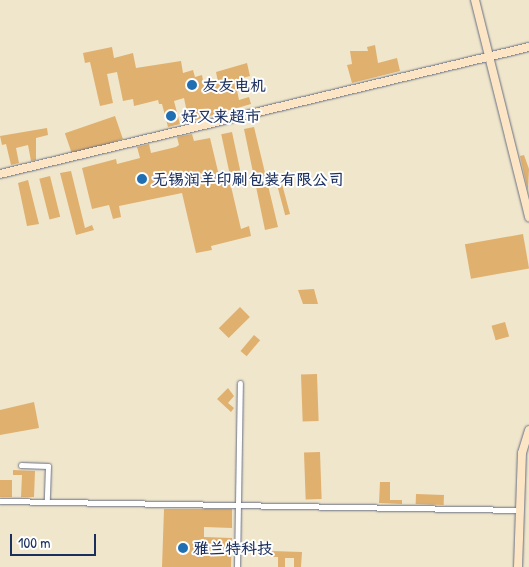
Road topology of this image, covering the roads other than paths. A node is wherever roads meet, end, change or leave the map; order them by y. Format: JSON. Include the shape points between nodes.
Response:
{"nodes":[{"id":1,"x":475,"y":0,"type":"edge"},
{"id":2,"x":529,"y":47,"type":"edge"},
{"id":3,"x":490,"y":56,"type":"junction"},
{"id":4,"x":0,"y":174,"type":"edge"},
{"id":5,"x":529,"y":217,"type":"edge"},
{"id":6,"x":240,"y":382,"type":"dead end"},
{"id":7,"x":529,"y":430,"type":"edge"},
{"id":8,"x":21,"y":465,"type":"dead end"},
{"id":9,"x":0,"y":501,"type":"edge"},
{"id":10,"x":47,"y":502,"type":"junction"},
{"id":11,"x":238,"y":505,"type":"junction"},
{"id":12,"x":520,"y":510,"type":"junction"},
{"id":13,"x":237,"y":567,"type":"edge"},
{"id":14,"x":518,"y":567,"type":"edge"}],
"edges":[{"from":1,"to":3,"type":"street"},
{"from":2,"to":3,"type":"street"},
{"from":3,"to":4,"type":"street"},
{"from":3,"to":5,"type":"street"},
{"from":6,"to":11,"type":"street"},
{"from":7,"to":12,"type":"street","via":[[522,453]]},
{"from":8,"to":10,"type":"street","via":[[48,466]]},
{"from":9,"to":10,"type":"street"},
{"from":10,"to":11,"type":"street"},
{"from":11,"to":12,"type":"street"},
{"from":11,"to":13,"type":"street"},
{"from":12,"to":14,"type":"street"}]}
